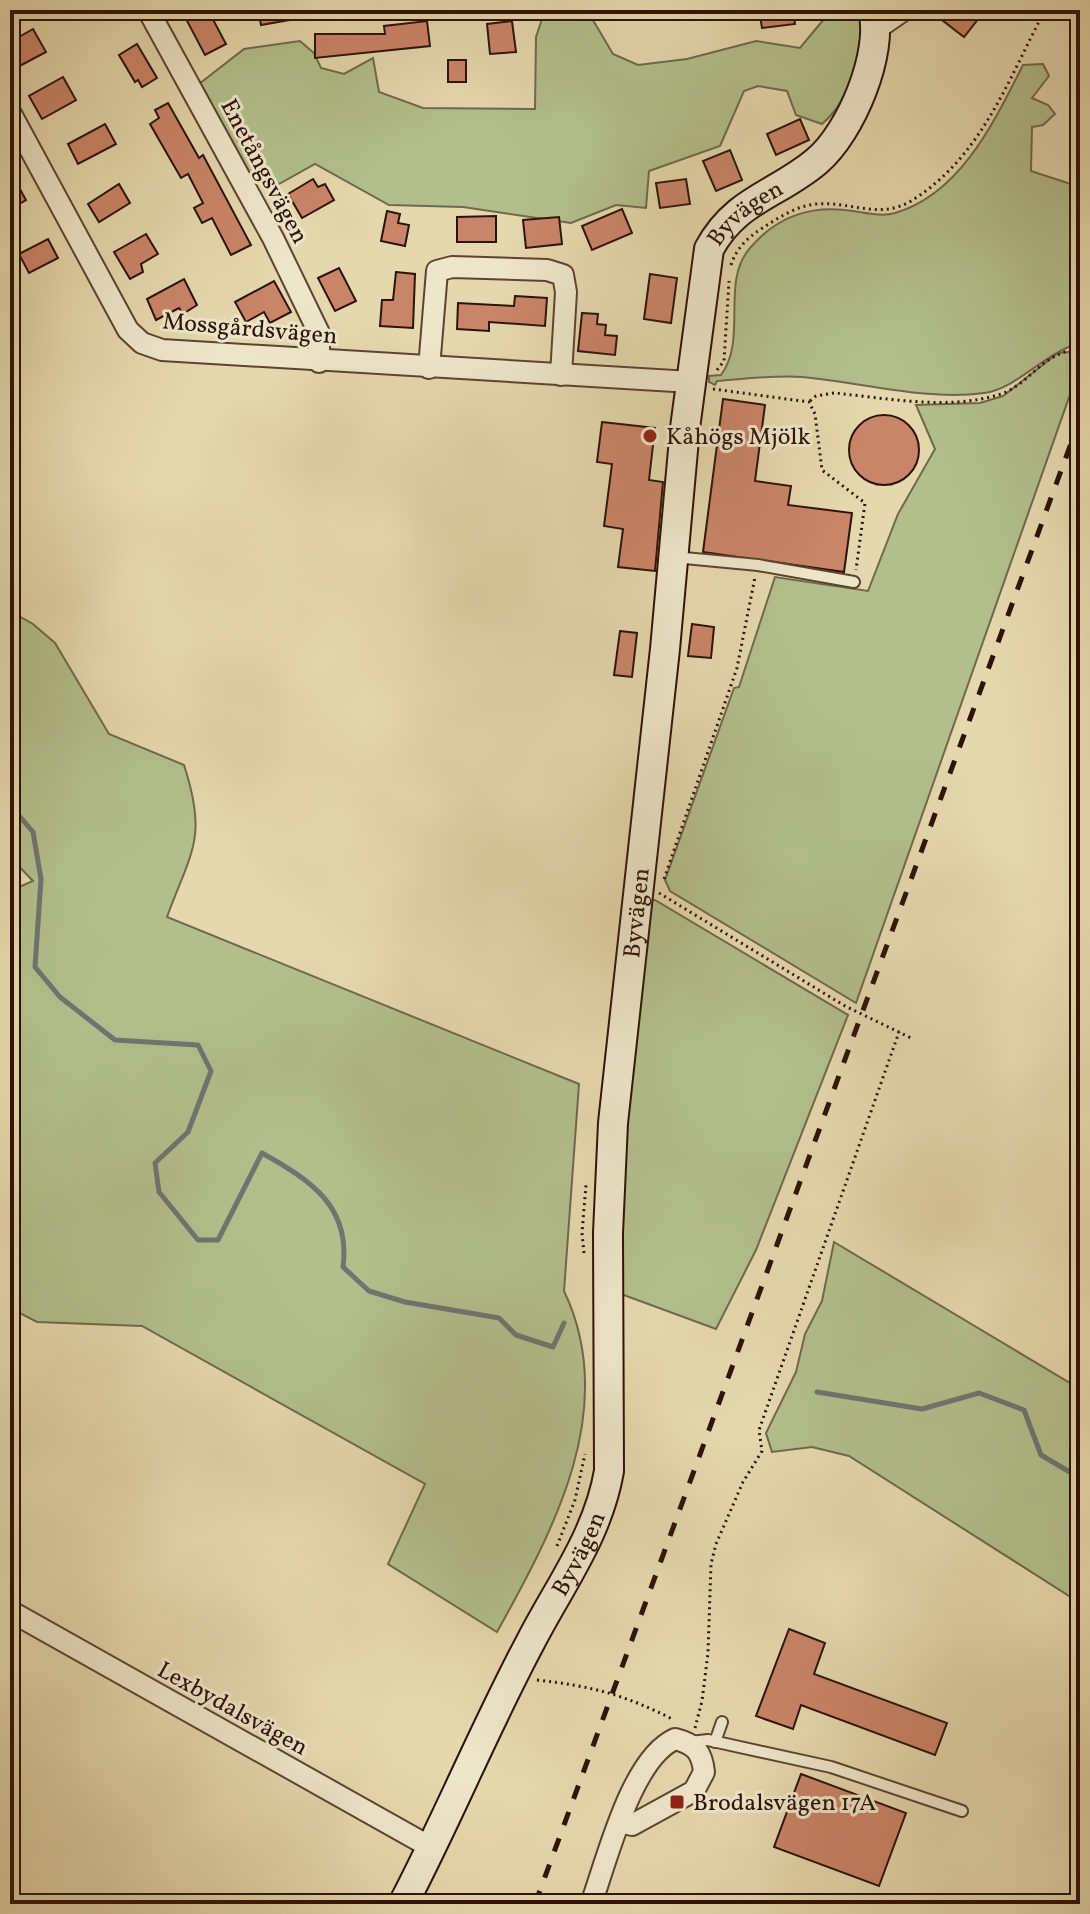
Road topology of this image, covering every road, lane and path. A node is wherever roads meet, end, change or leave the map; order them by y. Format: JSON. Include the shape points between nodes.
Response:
{"nodes":[{"id":1,"x":28,"y":10,"type":"edge"},
{"id":2,"x":148,"y":10,"type":"edge"},
{"id":3,"x":904,"y":10,"type":"edge"},
{"id":4,"x":10,"y":19,"type":"edge"},
{"id":5,"x":875,"y":19,"type":"edge"},
{"id":6,"x":10,"y":112,"type":"edge"},
{"id":7,"x":1080,"y":349,"type":"edge"},
{"id":8,"x":319,"y":362,"type":"junction"},
{"id":9,"x":429,"y":368,"type":"junction"},
{"id":10,"x":561,"y":375,"type":"junction"},
{"id":11,"x":691,"y":382,"type":"junction"},
{"id":12,"x":809,"y":402,"type":"junction"},
{"id":13,"x":672,"y":557,"type":"junction"},
{"id":14,"x":758,"y":565,"type":"junction"},
{"id":15,"x":854,"y":582,"type":"joint"},
{"id":16,"x":647,"y":890,"type":"junction"},
{"id":17,"x":899,"y":1032,"type":"junction"},
{"id":18,"x":911,"y":1038,"type":"dead end"},
{"id":19,"x":10,"y":1611,"type":"edge"},
{"id":20,"x":514,"y":1677,"type":"junction"},
{"id":21,"x":722,"y":1722,"type":"dead end"},
{"id":22,"x":691,"y":1736,"type":"junction"},
{"id":23,"x":715,"y":1742,"type":"junction"},
{"id":24,"x":962,"y":1811,"type":"dead end"},
{"id":25,"x":621,"y":1822,"type":"junction"},
{"id":26,"x":432,"y":1848,"type":"junction"},
{"id":27,"x":403,"y":1904,"type":"edge"},
{"id":28,"x":591,"y":1904,"type":"edge"}],
"edges":[{"from":1,"to":4,"type":"path"},
{"from":2,"to":8,"type":"street","name":"Enetångsvägen","via":[[273,238],[319,333]]},
{"from":3,"to":5,"type":"street"},
{"from":5,"to":11,"type":"street","name":"Byvägen","via":[[875,51],[837,137],[819,160],[739,209],[720,227],[709,249]]},
{"from":6,"to":8,"type":"street","name":"Mossgårdsvägen","via":[[128,330],[142,343],[162,350]]},
{"from":7,"to":12,"type":"path","via":[[1059,351],[1003,393],[945,402],[834,393]]},
{"from":8,"to":9,"type":"street","name":"Mossgårdsvägen"},
{"from":9,"to":10,"type":"street","name":"Mossgårdsvägen"},
{"from":9,"to":10,"type":"street","via":[[437,271],[547,270],[563,275],[566,292]]},
{"from":10,"to":11,"type":"street","name":"Mossgårdsvägen"},
{"from":11,"to":12,"type":"path"},
{"from":11,"to":13,"type":"street","name":"Byvägen"},
{"from":12,"to":15,"type":"path","via":[[822,470],[865,503]]},
{"from":13,"to":14,"type":"lane"},
{"from":13,"to":16,"type":"street","name":"Byvägen"},
{"from":14,"to":15,"type":"lane"},
{"from":14,"to":16,"type":"path","via":[[737,668]]},
{"from":16,"to":17,"type":"path"},
{"from":16,"to":20,"type":"street","name":"Byvägen","via":[[613,1123],[609,1471],[598,1518]]},
{"from":17,"to":18,"type":"path"},
{"from":17,"to":22,"type":"path","via":[[759,1430],[762,1451],[716,1544],[702,1701]]},
{"from":19,"to":26,"type":"street","name":"Lexbydalsvägen"},
{"from":20,"to":22,"type":"path","via":[[596,1687],[632,1698]]},
{"from":20,"to":26,"type":"street","name":"Byvägen"},
{"from":21,"to":23,"type":"lane"},
{"from":22,"to":23,"type":"lane"},
{"from":22,"to":25,"type":"street","via":[[654,1752]]},
{"from":22,"to":25,"type":"street","via":[[704,1772],[698,1786],[632,1825]]},
{"from":23,"to":24,"type":"lane","via":[[831,1767]]},
{"from":25,"to":28,"type":"street"},
{"from":26,"to":27,"type":"street","name":"Byvägen"}]}
